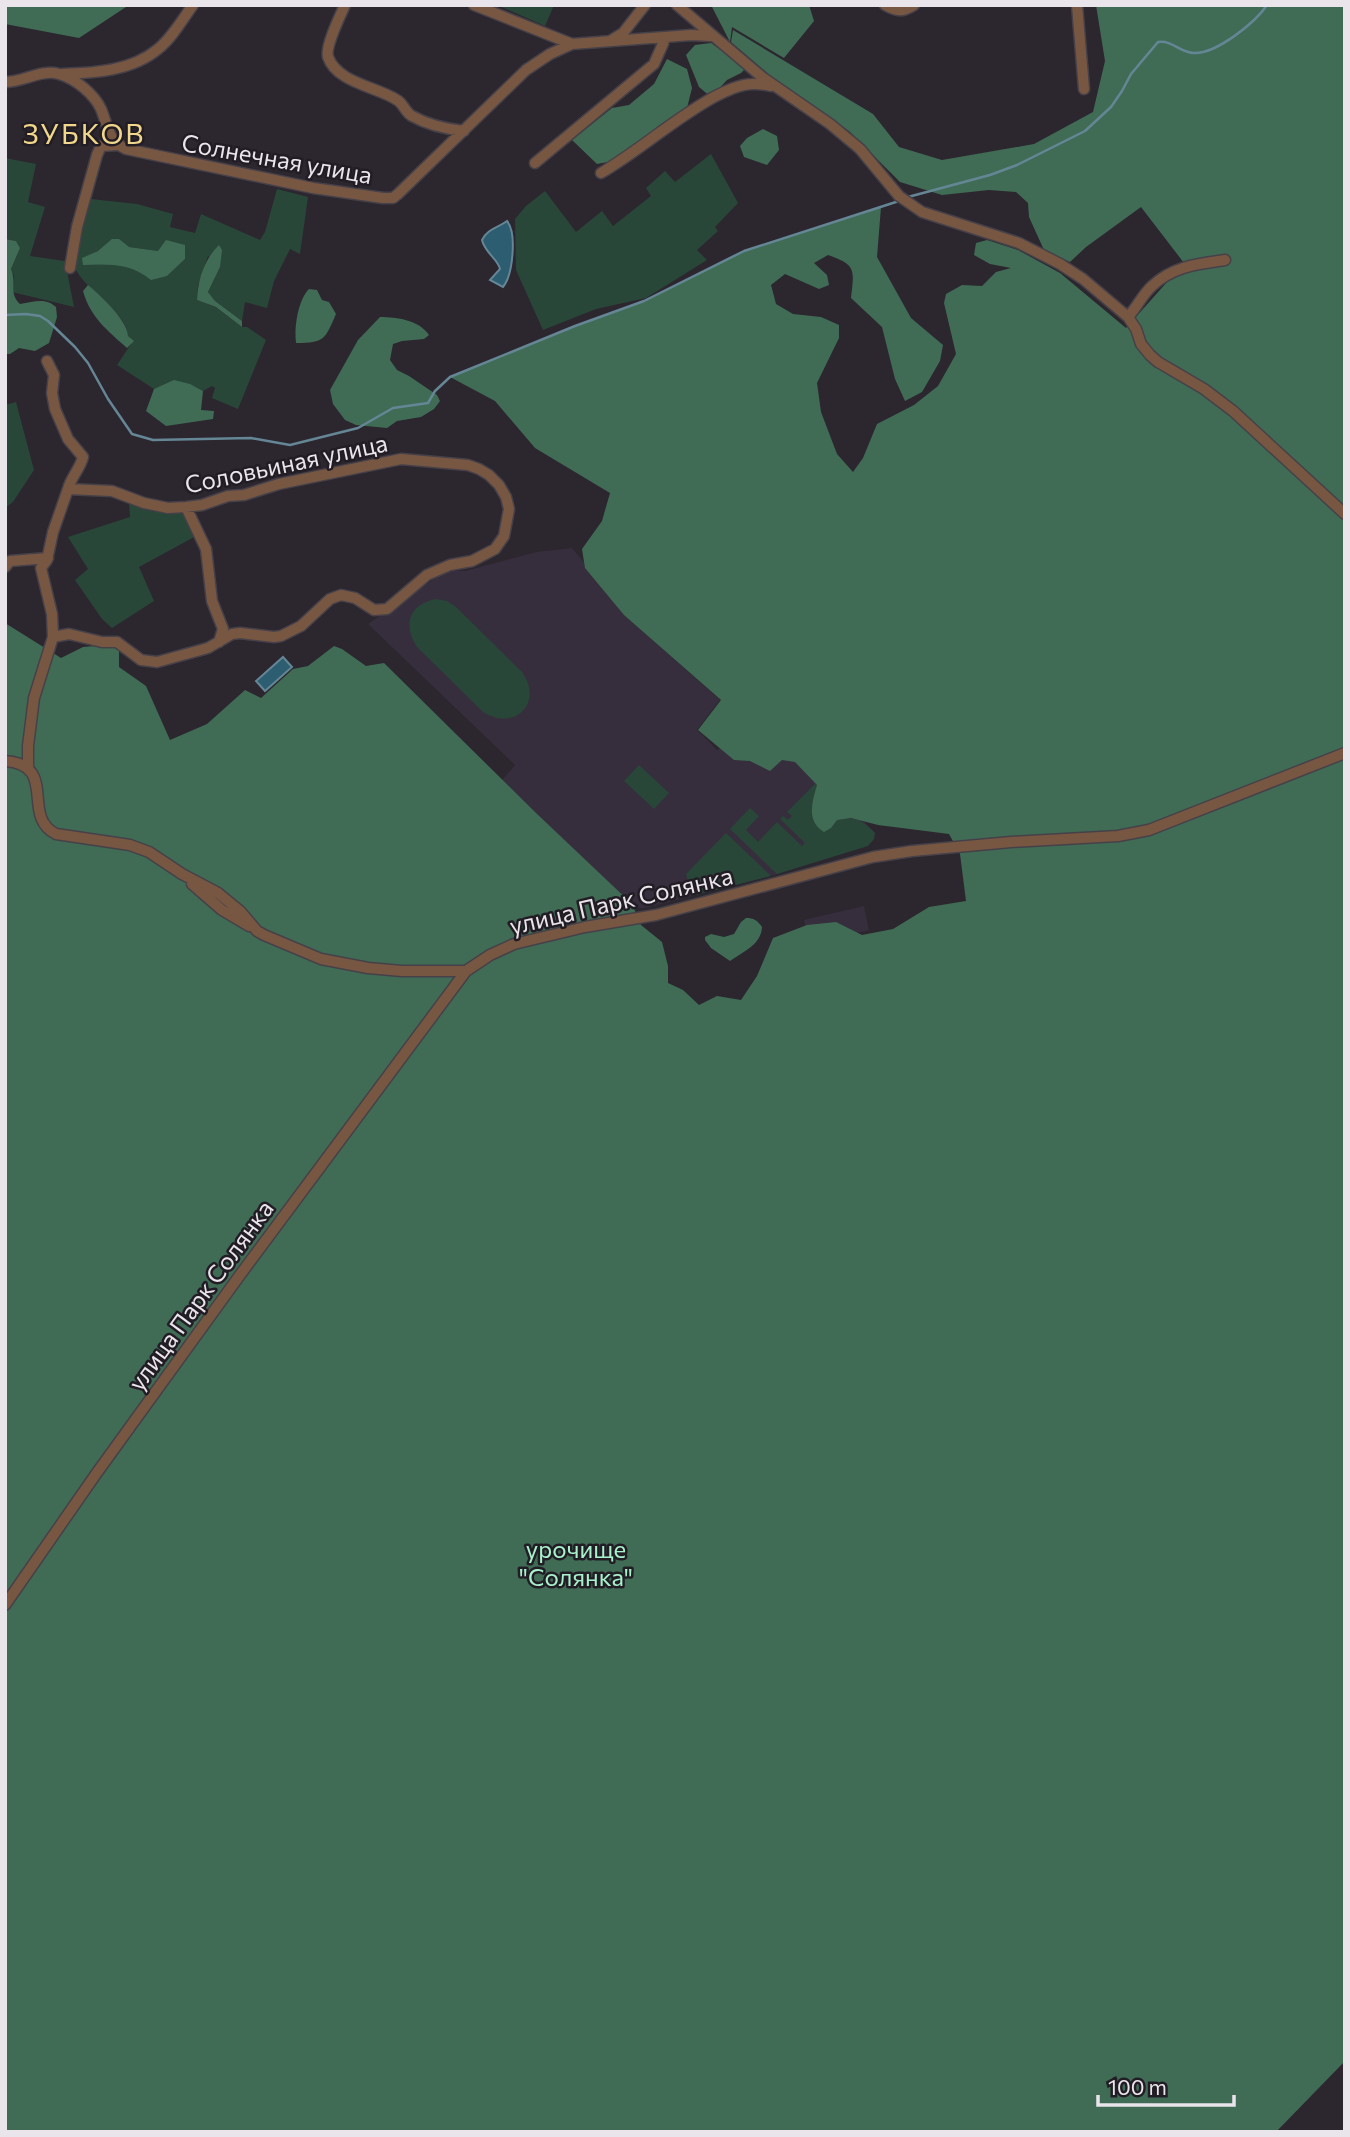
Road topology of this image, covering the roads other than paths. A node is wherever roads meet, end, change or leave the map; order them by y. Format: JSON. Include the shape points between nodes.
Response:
{"nodes":[{"id":1,"x":193,"y":5,"type":"edge"},
{"id":2,"x":345,"y":5,"type":"edge"},
{"id":3,"x":474,"y":5,"type":"edge"},
{"id":4,"x":645,"y":5,"type":"edge"},
{"id":5,"x":677,"y":5,"type":"edge"},
{"id":6,"x":885,"y":5,"type":"edge"},
{"id":7,"x":914,"y":5,"type":"edge"},
{"id":8,"x":1077,"y":5,"type":"edge"},
{"id":9,"x":712,"y":36,"type":"junction"},
{"id":10,"x":666,"y":37,"type":"junction"},
{"id":11,"x":608,"y":42,"type":"junction"},
{"id":12,"x":572,"y":44,"type":"junction"},
{"id":13,"x":59,"y":74,"type":"junction"},
{"id":14,"x":5,"y":82,"type":"edge"},
{"id":15,"x":779,"y":87,"type":"junction"},
{"id":16,"x":1084,"y":89,"type":"dead end"},
{"id":17,"x":464,"y":131,"type":"junction"},
{"id":18,"x":117,"y":145,"type":"junction"},
{"id":19,"x":535,"y":163,"type":"dead end"},
{"id":20,"x":601,"y":173,"type":"dead end"},
{"id":21,"x":1225,"y":260,"type":"dead end"},
{"id":22,"x":70,"y":268,"type":"dead end"},
{"id":23,"x":1128,"y":317,"type":"junction"},
{"id":24,"x":47,"y":361,"type":"dead end"},
{"id":25,"x":68,"y":489,"type":"junction"},
{"id":26,"x":186,"y":507,"type":"junction"},
{"id":27,"x":1345,"y":514,"type":"edge"},
{"id":28,"x":48,"y":558,"type":"junction"},
{"id":29,"x":5,"y":567,"type":"edge"},
{"id":30,"x":53,"y":637,"type":"junction"},
{"id":31,"x":219,"y":642,"type":"junction"},
{"id":32,"x":1345,"y":753,"type":"edge"},
{"id":33,"x":5,"y":761,"type":"edge"},
{"id":34,"x":29,"y":768,"type":"junction"},
{"id":35,"x":466,"y":971,"type":"junction"},
{"id":36,"x":5,"y":1605,"type":"edge"}],
"edges":[{"from":1,"to":13,"type":"street","via":[[157,50],[127,66]]},
{"from":2,"to":17,"type":"street","via":[[328,49],[335,66],[357,83],[400,100],[412,116],[444,129]]},
{"from":3,"to":12,"type":"street"},
{"from":4,"to":11,"type":"street","via":[[623,33]]},
{"from":5,"to":9,"type":"street"},
{"from":6,"to":7,"type":"street","via":[[904,11]]},
{"from":8,"to":16,"type":"street"},
{"from":9,"to":10,"type":"street","name":"Солнечная улица"},
{"from":9,"to":15,"type":"street"},
{"from":10,"to":11,"type":"street","name":"Солнечная улица"},
{"from":10,"to":19,"type":"street","via":[[653,64]]},
{"from":11,"to":12,"type":"street","name":"Солнечная улица"},
{"from":12,"to":17,"type":"street","name":"Солнечная улица","via":[[526,70]]},
{"from":13,"to":14,"type":"street"},
{"from":13,"to":18,"type":"street","via":[[95,98]]},
{"from":15,"to":20,"type":"street","via":[[762,84],[729,89]]},
{"from":15,"to":23,"type":"street","via":[[860,149],[911,206],[1019,243],[1083,279]]},
{"from":17,"to":18,"type":"street","name":"Солнечная улица","via":[[393,198],[313,188],[169,160]]},
{"from":18,"to":22,"type":"street","via":[[101,146],[97,155]]},
{"from":21,"to":23,"type":"street","via":[[1172,271],[1151,287]]},
{"from":23,"to":27,"type":"street","via":[[1150,355],[1233,411]]},
{"from":24,"to":25,"type":"street","via":[[54,375],[55,409],[68,439],[83,457]]},
{"from":25,"to":26,"type":"street","name":"Соловьиная улица","via":[[112,491],[144,503]]},
{"from":25,"to":28,"type":"street"},
{"from":26,"to":31,"type":"street","via":[[206,549],[212,601],[223,629]]},
{"from":26,"to":31,"type":"street","name":"Соловьиная улица","via":[[401,459],[468,465],[489,475],[506,496],[508,524],[500,543],[472,561],[427,575],[387,609],[374,610],[341,595],[289,633],[274,637],[232,634]]},
{"from":28,"to":29,"type":"street","via":[[10,561]]},
{"from":28,"to":30,"type":"street","via":[[41,568]]},
{"from":30,"to":31,"type":"street","via":[[69,634],[117,642],[149,662]]},
{"from":30,"to":34,"type":"street","via":[[34,698]]},
{"from":32,"to":35,"type":"street","name":"улица Парк Солянка","via":[[1149,830],[873,857],[656,915],[514,944]]},
{"from":33,"to":34,"type":"street"},
{"from":34,"to":35,"type":"street","via":[[40,817],[50,831],[149,852],[218,893],[257,930],[284,945],[339,963],[402,971]]},
{"from":35,"to":36,"type":"street","name":"улица Парк Солянка","via":[[240,1275]]}]}
